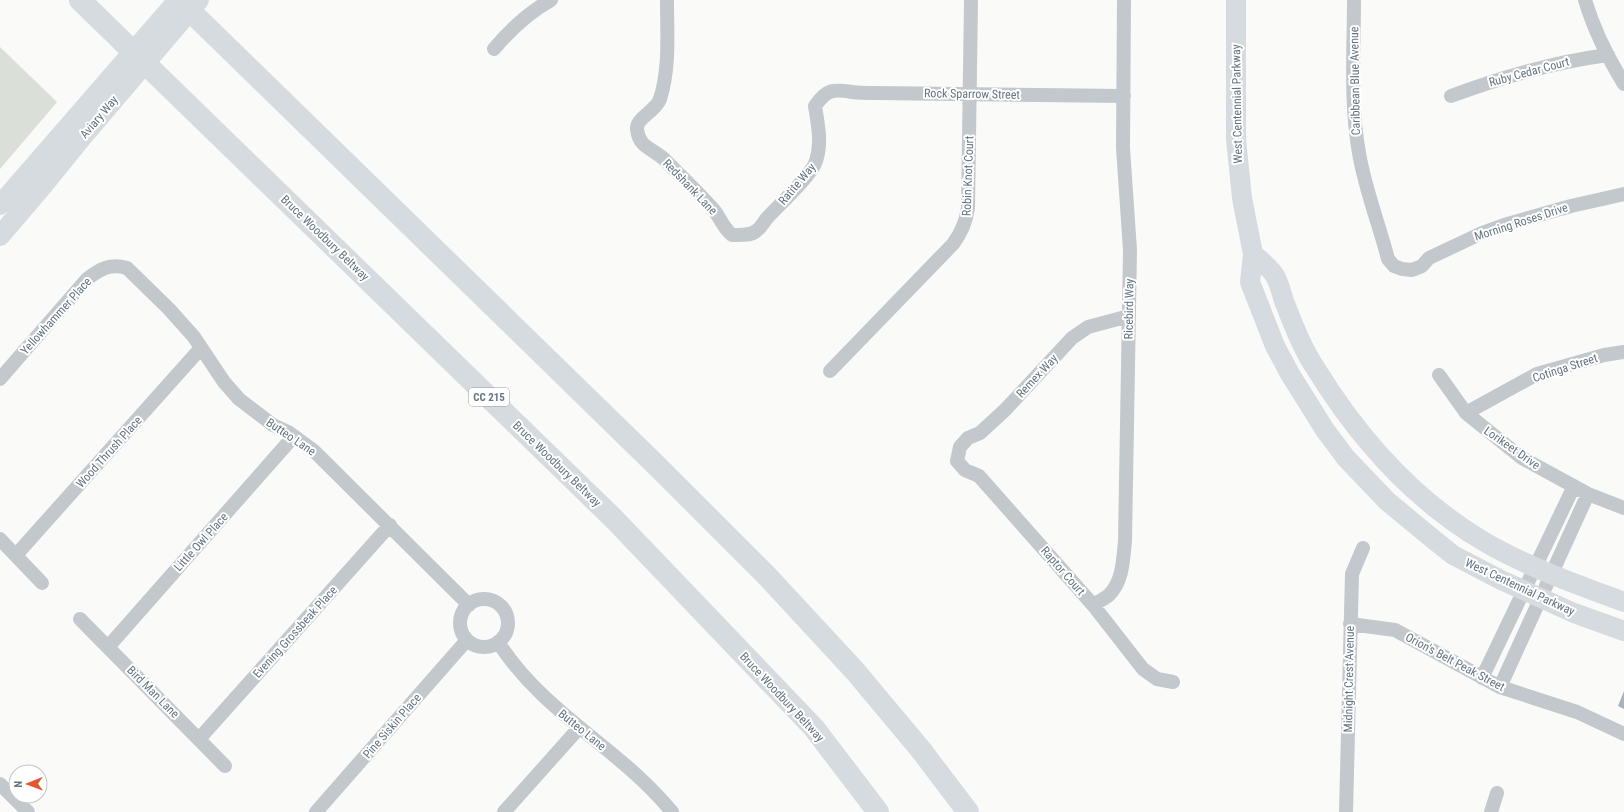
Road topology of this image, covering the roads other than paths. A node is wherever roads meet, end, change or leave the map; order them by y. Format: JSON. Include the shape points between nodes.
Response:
{"nodes":[{"id":1,"x":80,"y":0,"type":"edge"},
{"id":2,"x":178,"y":0,"type":"edge"},
{"id":3,"x":199,"y":0,"type":"edge"},
{"id":4,"x":551,"y":0,"type":"edge"},
{"id":5,"x":667,"y":0,"type":"edge"},
{"id":6,"x":972,"y":0,"type":"edge"},
{"id":7,"x":1124,"y":0,"type":"edge"},
{"id":8,"x":1236,"y":0,"type":"edge"},
{"id":9,"x":1354,"y":0,"type":"edge"},
{"id":10,"x":1585,"y":0,"type":"edge"},
{"id":11,"x":494,"y":49,"type":"dead end"},
{"id":12,"x":1608,"y":55,"type":"junction"},
{"id":13,"x":1624,"y":84,"type":"edge"},
{"id":14,"x":970,"y":94,"type":"junction"},
{"id":15,"x":1124,"y":96,"type":"junction"},
{"id":16,"x":1451,"y":96,"type":"dead end"},
{"id":17,"x":822,"y":97,"type":"joint"},
{"id":18,"x":103,"y":100,"type":"junction"},
{"id":19,"x":1624,"y":194,"type":"edge"},
{"id":20,"x":0,"y":205,"type":"edge"},
{"id":21,"x":745,"y":234,"type":"joint"},
{"id":22,"x":0,"y":236,"type":"edge"},
{"id":23,"x":1253,"y":254,"type":"junction"},
{"id":24,"x":119,"y":266,"type":"joint"},
{"id":25,"x":1402,"y":270,"type":"joint"},
{"id":26,"x":1129,"y":316,"type":"junction"},
{"id":27,"x":201,"y":348,"type":"junction"},
{"id":28,"x":1624,"y":352,"type":"edge"},
{"id":29,"x":830,"y":371,"type":"dead end"},
{"id":30,"x":1439,"y":375,"type":"dead end"},
{"id":31,"x":0,"y":379,"type":"edge"},
{"id":32,"x":1466,"y":413,"type":"junction"},
{"id":33,"x":294,"y":436,"type":"junction"},
{"id":34,"x":958,"y":454,"type":"joint"},
{"id":35,"x":1574,"y":486,"type":"junction"},
{"id":36,"x":1588,"y":494,"type":"junction"},
{"id":37,"x":1624,"y":508,"type":"edge"},
{"id":38,"x":390,"y":525,"type":"junction"},
{"id":39,"x":0,"y":539,"type":"edge"},
{"id":40,"x":1363,"y":548,"type":"dead end"},
{"id":41,"x":16,"y":555,"type":"junction"},
{"id":42,"x":1543,"y":571,"type":"junction"},
{"id":43,"x":42,"y":583,"type":"dead end"},
{"id":44,"x":1532,"y":594,"type":"junction"},
{"id":45,"x":1624,"y":602,"type":"edge"},
{"id":46,"x":469,"y":604,"type":"junction"},
{"id":47,"x":1093,"y":606,"type":"junction"},
{"id":48,"x":80,"y":619,"type":"dead end"},
{"id":49,"x":1350,"y":624,"type":"junction"},
{"id":50,"x":1624,"y":631,"type":"edge"},
{"id":51,"x":467,"y":640,"type":"junction"},
{"id":52,"x":498,"y":642,"type":"junction"},
{"id":53,"x":108,"y":647,"type":"junction"},
{"id":54,"x":1482,"y":678,"type":"junction"},
{"id":55,"x":1173,"y":682,"type":"dead end"},
{"id":56,"x":1500,"y":687,"type":"junction"},
{"id":57,"x":579,"y":728,"type":"junction"},
{"id":58,"x":1624,"y":734,"type":"edge"},
{"id":59,"x":199,"y":739,"type":"junction"},
{"id":60,"x":225,"y":766,"type":"dead end"},
{"id":61,"x":0,"y":784,"type":"edge"},
{"id":62,"x":1498,"y":793,"type":"dead end"},
{"id":63,"x":28,"y":812,"type":"edge"},
{"id":64,"x":316,"y":812,"type":"edge"},
{"id":65,"x":504,"y":812,"type":"edge"},
{"id":66,"x":672,"y":812,"type":"edge"},
{"id":67,"x":878,"y":812,"type":"edge"},
{"id":68,"x":968,"y":812,"type":"edge"},
{"id":69,"x":1346,"y":812,"type":"edge"},
{"id":70,"x":1491,"y":812,"type":"edge"}],
"edges":[{"from":1,"to":67,"type":"highway","name":"Bruce Woodbury Beltway","number":"CC 215","via":[[614,519],[814,728]]},
{"from":2,"to":18,"type":"main road","name":"Aviary Way"},
{"from":2,"to":68,"type":"highway","via":[[766,575],[855,671],[921,750]]},
{"from":3,"to":18,"type":"main road","name":"Aviary Way"},
{"from":4,"to":11,"type":"street","via":[[526,17]]},
{"from":5,"to":21,"type":"street","name":"Redshank Lane","via":[[665,80],[659,101],[650,113],[640,119],[637,128],[638,139],[644,146],[664,158],[714,210],[725,230],[732,235]]},
{"from":6,"to":14,"type":"street","name":"Robin Knot Court"},
{"from":7,"to":15,"type":"street","name":"Ricebird Way"},
{"from":8,"to":23,"type":"main road","name":"West Centennial Parkway","via":[[1236,139],[1242,198]]},
{"from":9,"to":25,"type":"street","name":"Caribbean Blue Avenue","via":[[1354,111],[1359,154],[1388,259]]},
{"from":10,"to":12,"type":"street"},
{"from":12,"to":13,"type":"street"},
{"from":12,"to":16,"type":"street","name":"Ruby Cedar Court","via":[[1515,75]]},
{"from":14,"to":15,"type":"street","name":"Rock Sparrow Street"},
{"from":14,"to":17,"type":"street","name":"Rock Sparrow Street","via":[[832,90]]},
{"from":14,"to":29,"type":"street","name":"Robin Knot Court","via":[[968,208],[966,222],[960,234],[954,244]]},
{"from":15,"to":26,"type":"street","name":"Ricebird Way","via":[[1123,148],[1130,250]]},
{"from":17,"to":21,"type":"street","name":"Ratite Way","via":[[815,106],[819,126],[816,163],[758,230]]},
{"from":18,"to":20,"type":"main road","name":"Aviary Way"},
{"from":18,"to":22,"type":"main road","name":"Aviary Way"},
{"from":19,"to":25,"type":"street","name":"Morning Roses Drive","via":[[1504,225],[1429,258],[1422,266]]},
{"from":23,"to":42,"type":"main road","name":"West Centennial Parkway","via":[[1274,273],[1300,341],[1314,368],[1352,422],[1389,464],[1410,486],[1453,521],[1482,540]]},
{"from":23,"to":44,"type":"main road","name":"West Centennial Parkway","via":[[1250,282],[1275,346],[1293,380],[1346,458],[1387,501],[1453,554],[1474,567]]},
{"from":24,"to":27,"type":"street","name":"Butteo Lane","via":[[127,268],[169,309]]},
{"from":24,"to":31,"type":"street","name":"Yellowhammer Place","via":[[109,266],[87,279]]},
{"from":26,"to":34,"type":"street","name":"Remex Way","via":[[1088,327],[1072,338],[1004,410],[980,433],[968,438],[960,447]]},
{"from":26,"to":47,"type":"street","name":"Ricebird Way","via":[[1125,541],[1122,567],[1116,586]]},
{"from":27,"to":33,"type":"street","name":"Butteo Lane","via":[[239,399],[273,425]]},
{"from":27,"to":41,"type":"street","name":"Wood Thrush Place"},
{"from":28,"to":32,"type":"street","name":"Cotinga Street","via":[[1537,374]]},
{"from":30,"to":32,"type":"street","name":"Lorikeet Drive"},
{"from":32,"to":35,"type":"street","name":"Lorikeet Drive","via":[[1522,458]]},
{"from":33,"to":38,"type":"street","name":"Butteo Lane","via":[[314,451]]},
{"from":33,"to":53,"type":"street","name":"Little Owl Place"},
{"from":34,"to":47,"type":"street","name":"Raptor Court","via":[[957,461],[966,470],[979,476]]},
{"from":35,"to":36,"type":"street","name":"Lorikeet Drive"},
{"from":35,"to":42,"type":"street"},
{"from":36,"to":37,"type":"street","name":"Lorikeet Drive"},
{"from":36,"to":42,"type":"street"},
{"from":38,"to":46,"type":"street","name":"Butteo Lane"},
{"from":38,"to":59,"type":"street","name":"Evening Grossbeak Place"},
{"from":39,"to":41,"type":"street"},
{"from":40,"to":49,"type":"street","name":"Midnight Crest Avenue","via":[[1352,574]]},
{"from":41,"to":43,"type":"street"},
{"from":42,"to":44,"type":"street"},
{"from":42,"to":45,"type":"main road","name":"West Centennial Parkway"},
{"from":44,"to":50,"type":"main road","name":"West Centennial Parkway"},
{"from":44,"to":54,"type":"street"},
{"from":44,"to":56,"type":"street"},
{"from":46,"to":51,"type":"street","via":[[461,620],[462,632]]},
{"from":46,"to":52,"type":"street","via":[[486,599],[502,607],[508,618],[508,626],[505,635]]},
{"from":47,"to":55,"type":"street","name":"Raptor Court","via":[[1143,669],[1157,680]]},
{"from":48,"to":53,"type":"street","name":"Bird Man Lane"},
{"from":49,"to":54,"type":"street","name":"Orion's Belt Peak Street","via":[[1395,630]]},
{"from":49,"to":69,"type":"street","name":"Midnight Crest Avenue"},
{"from":51,"to":52,"type":"street","via":[[482,647]]},
{"from":51,"to":64,"type":"street","name":"Pine Siskin Place"},
{"from":52,"to":57,"type":"street","name":"Butteo Lane","via":[[525,679]]},
{"from":53,"to":59,"type":"street","name":"Bird Man Lane"},
{"from":54,"to":56,"type":"street","name":"Orion's Belt Peak Street"},
{"from":56,"to":58,"type":"street","name":"Orion's Belt Peak Street","via":[[1577,712]]},
{"from":57,"to":65,"type":"street"},
{"from":57,"to":66,"type":"street","name":"Butteo Lane","via":[[642,779]]},
{"from":59,"to":60,"type":"street","name":"Bird Man Lane"},
{"from":61,"to":63,"type":"street"},
{"from":62,"to":70,"type":"street"}]}
